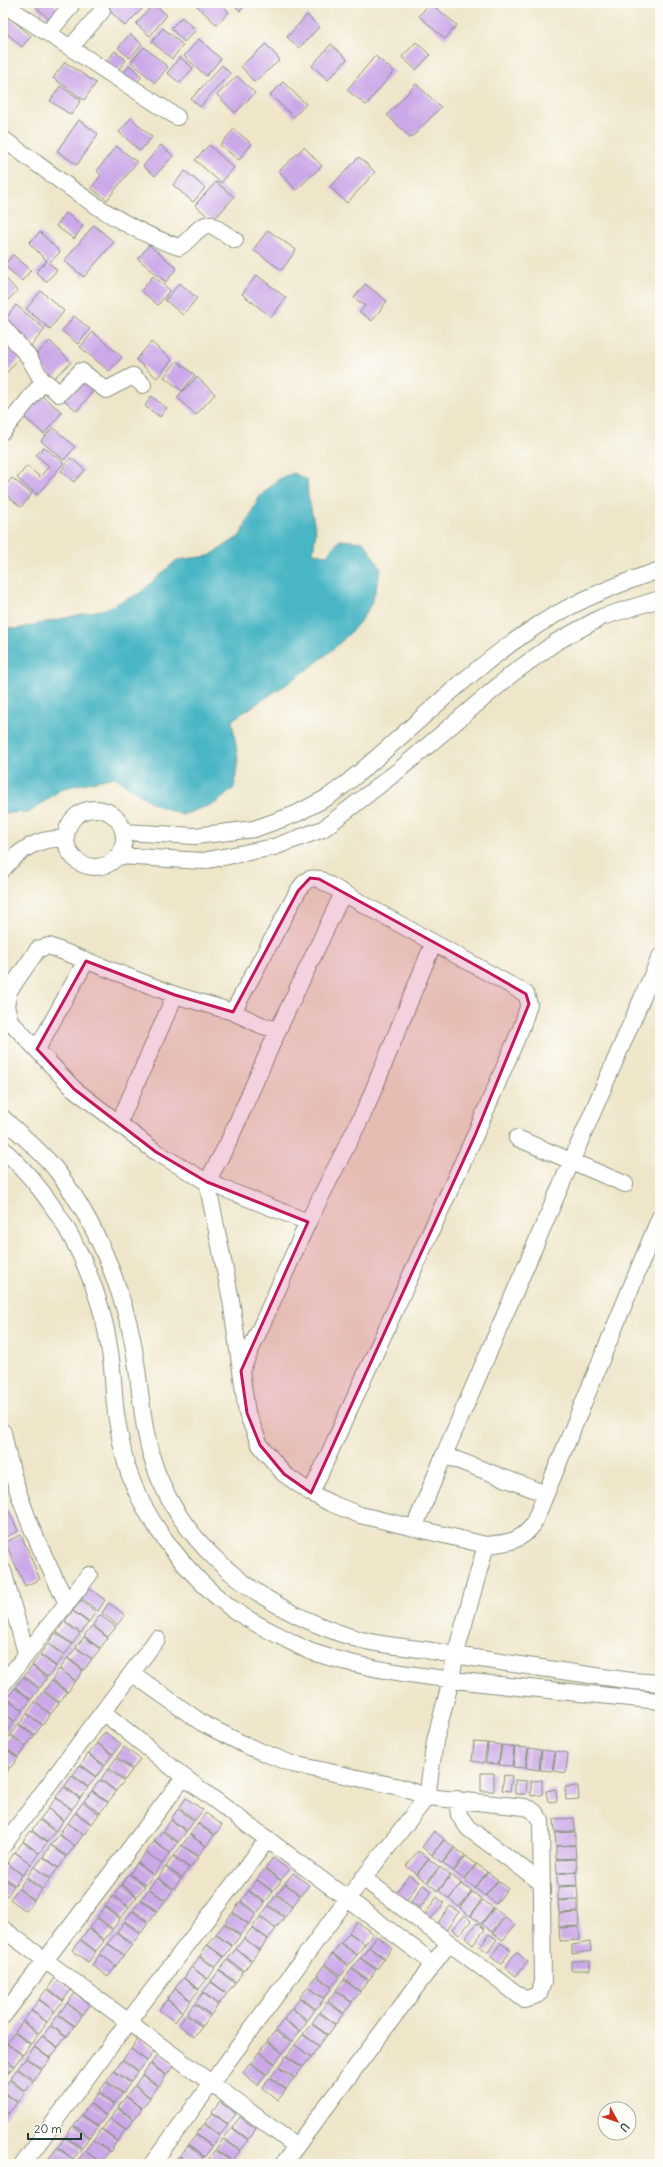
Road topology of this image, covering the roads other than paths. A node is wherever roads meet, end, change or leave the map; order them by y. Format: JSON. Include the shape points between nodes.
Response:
{"nodes":[{"id":1,"x":71,"y":3,"type":"edge"},
{"id":2,"x":3,"y":4,"type":"edge"},
{"id":3,"x":102,"y":10,"type":"dead end"},
{"id":4,"x":49,"y":32,"type":"junction"},
{"id":5,"x":71,"y":47,"type":"junction"},
{"id":6,"x":177,"y":117,"type":"dead end"},
{"id":7,"x":3,"y":139,"type":"edge"},
{"id":8,"x":235,"y":240,"type":"dead end"},
{"id":9,"x":3,"y":327,"type":"edge"},
{"id":10,"x":43,"y":382,"type":"junction"},
{"id":11,"x":143,"y":385,"type":"dead end"},
{"id":12,"x":3,"y":431,"type":"edge"},
{"id":13,"x":660,"y":570,"type":"edge"},
{"id":14,"x":660,"y":599,"type":"edge"},
{"id":15,"x":124,"y":832,"type":"junction"},
{"id":16,"x":66,"y":839,"type":"junction"},
{"id":17,"x":119,"y":856,"type":"junction"},
{"id":18,"x":3,"y":869,"type":"edge"},
{"id":19,"x":343,"y":893,"type":"junction"},
{"id":20,"x":433,"y":944,"type":"junction"},
{"id":21,"x":660,"y":958,"type":"edge"},
{"id":22,"x":86,"y":961,"type":"junction"},
{"id":23,"x":175,"y":995,"type":"junction"},
{"id":24,"x":233,"y":1012,"type":"junction"},
{"id":25,"x":278,"y":1030,"type":"junction"},
{"id":26,"x":37,"y":1049,"type":"junction"},
{"id":27,"x":3,"y":1118,"type":"edge"},
{"id":28,"x":119,"y":1123,"type":"junction"},
{"id":29,"x":517,"y":1138,"type":"dead end"},
{"id":30,"x":3,"y":1149,"type":"edge"},
{"id":31,"x":572,"y":1160,"type":"junction"},
{"id":32,"x":207,"y":1182,"type":"junction"},
{"id":33,"x":625,"y":1184,"type":"dead end"},
{"id":34,"x":660,"y":1217,"type":"edge"},
{"id":35,"x":308,"y":1222,"type":"junction"},
{"id":36,"x":241,"y":1371,"type":"junction"},
{"id":37,"x":3,"y":1432,"type":"edge"},
{"id":38,"x":444,"y":1455,"type":"junction"},
{"id":39,"x":311,"y":1493,"type":"junction"},
{"id":40,"x":546,"y":1494,"type":"junction"},
{"id":41,"x":414,"y":1528,"type":"junction"},
{"id":42,"x":486,"y":1545,"type":"junction"},
{"id":43,"x":3,"y":1571,"type":"edge"},
{"id":44,"x":89,"y":1575,"type":"dead end"},
{"id":45,"x":67,"y":1603,"type":"junction"},
{"id":46,"x":157,"y":1639,"type":"dead end"},
{"id":47,"x":26,"y":1653,"type":"junction"},
{"id":48,"x":455,"y":1656,"type":"junction"},
{"id":49,"x":132,"y":1674,"type":"junction"},
{"id":50,"x":451,"y":1680,"type":"junction"},
{"id":51,"x":660,"y":1683,"type":"edge"},
{"id":52,"x":3,"y":1684,"type":"edge"},
{"id":53,"x":660,"y":1701,"type":"edge"},
{"id":54,"x":103,"y":1712,"type":"junction"},
{"id":55,"x":184,"y":1778,"type":"junction"},
{"id":56,"x":427,"y":1797,"type":"junction"},
{"id":57,"x":457,"y":1799,"type":"junction"},
{"id":58,"x":268,"y":1839,"type":"junction"},
{"id":59,"x":3,"y":1846,"type":"edge"},
{"id":60,"x":363,"y":1878,"type":"junction"},
{"id":61,"x":542,"y":1883,"type":"junction"},
{"id":62,"x":348,"y":1899,"type":"junction"},
{"id":63,"x":3,"y":1929,"type":"edge"},
{"id":64,"x":450,"y":1943,"type":"junction"},
{"id":65,"x":45,"y":1960,"type":"junction"},
{"id":66,"x":433,"y":1965,"type":"junction"},
{"id":67,"x":3,"y":2016,"type":"edge"},
{"id":68,"x":128,"y":2022,"type":"junction"},
{"id":69,"x":212,"y":2084,"type":"junction"},
{"id":70,"x":296,"y":2146,"type":"junction"},
{"id":71,"x":23,"y":2164,"type":"edge"},
{"id":72,"x":152,"y":2164,"type":"edge"},
{"id":73,"x":283,"y":2164,"type":"edge"}],
"edges":[{"from":1,"to":4,"type":"street"},
{"from":2,"to":4,"type":"street"},
{"from":3,"to":5,"type":"street"},
{"from":4,"to":5,"type":"street"},
{"from":5,"to":6,"type":"street"},
{"from":7,"to":8,"type":"street","via":[[90,200],[157,240],[179,247],[200,227],[210,224]]},
{"from":9,"to":10,"type":"street","via":[[28,356]]},
{"from":10,"to":11,"type":"street","via":[[60,394],[82,371],[106,390],[133,376]]},
{"from":10,"to":12,"type":"street"},
{"from":13,"to":15,"type":"street","via":[[608,590],[526,632],[479,668],[347,783],[328,797],[296,814],[254,829],[196,836]]},
{"from":14,"to":17,"type":"street","via":[[602,617],[556,642],[512,674],[399,770],[323,829],[274,847],[203,861]]},
{"from":15,"to":16,"type":"street","via":[[116,817],[105,811],[92,809],[84,811],[74,819],[67,830]]},
{"from":15,"to":17,"type":"street","via":[[125,841]]},
{"from":16,"to":17,"type":"street","via":[[73,857],[90,868],[106,866]]},
{"from":16,"to":18,"type":"street","via":[[51,838],[28,846],[12,858]]},
{"from":19,"to":20,"type":"street"},
{"from":19,"to":24,"type":"street","via":[[319,880],[306,880]]},
{"from":19,"to":25,"type":"street"},
{"from":20,"to":35,"type":"street","via":[[366,1108]]},
{"from":20,"to":39,"type":"street","via":[[526,994],[529,1004],[476,1133]]},
{"from":21,"to":31,"type":"street"},
{"from":22,"to":23,"type":"street"},
{"from":22,"to":26,"type":"street"},
{"from":22,"to":26,"type":"street","via":[[44,946],[38,949],[9,991],[6,1006],[10,1021]]},
{"from":23,"to":24,"type":"street"},
{"from":23,"to":28,"type":"street"},
{"from":24,"to":25,"type":"street","via":[[262,1026]]},
{"from":25,"to":32,"type":"street","via":[[228,1143]]},
{"from":26,"to":28,"type":"street","via":[[74,1089]]},
{"from":27,"to":48,"type":"street","via":[[56,1170],[88,1219],[111,1271],[129,1323],[146,1436],[160,1482],[182,1522],[209,1554],[237,1579],[270,1601],[310,1622],[353,1638]]},
{"from":28,"to":32,"type":"street","via":[[156,1152]]},
{"from":29,"to":31,"type":"street"},
{"from":30,"to":50,"type":"street","via":[[53,1206],[83,1259],[100,1305],[110,1351],[121,1446],[130,1475],[149,1515],[170,1546],[198,1579],[231,1608],[311,1651],[396,1671]]},
{"from":31,"to":33,"type":"street"},
{"from":31,"to":38,"type":"street"},
{"from":32,"to":35,"type":"street"},
{"from":32,"to":36,"type":"street","via":[[231,1300]]},
{"from":34,"to":40,"type":"street"},
{"from":35,"to":36,"type":"street"},
{"from":36,"to":39,"type":"street","via":[[247,1414],[260,1445],[284,1474]]},
{"from":37,"to":45,"type":"street","via":[[23,1508]]},
{"from":38,"to":40,"type":"street"},
{"from":38,"to":41,"type":"street"},
{"from":39,"to":41,"type":"street","via":[[360,1515]]},
{"from":40,"to":42,"type":"street","via":[[533,1525],[525,1535],[506,1543]]},
{"from":41,"to":42,"type":"street"},
{"from":42,"to":48,"type":"street"},
{"from":43,"to":47,"type":"street"},
{"from":44,"to":45,"type":"street"},
{"from":45,"to":47,"type":"street"},
{"from":46,"to":49,"type":"street"},
{"from":47,"to":52,"type":"street"},
{"from":48,"to":50,"type":"street"},
{"from":48,"to":51,"type":"street","via":[[632,1682]]},
{"from":49,"to":54,"type":"street"},
{"from":49,"to":56,"type":"street","via":[[202,1723],[245,1745],[292,1764],[400,1787]]},
{"from":50,"to":53,"type":"street"},
{"from":50,"to":56,"type":"street","via":[[435,1741]]},
{"from":54,"to":55,"type":"street"},
{"from":54,"to":59,"type":"street"},
{"from":55,"to":58,"type":"street"},
{"from":55,"to":65,"type":"street"},
{"from":56,"to":57,"type":"street"},
{"from":56,"to":60,"type":"street"},
{"from":57,"to":61,"type":"street","via":[[459,1815],[468,1828]]},
{"from":57,"to":61,"type":"street","via":[[513,1804],[533,1810],[541,1821]]},
{"from":58,"to":62,"type":"street"},
{"from":58,"to":68,"type":"street"},
{"from":60,"to":62,"type":"street"},
{"from":60,"to":64,"type":"street"},
{"from":61,"to":64,"type":"street","via":[[543,1982],[539,1994],[525,2000]]},
{"from":62,"to":66,"type":"street"},
{"from":62,"to":69,"type":"street"},
{"from":63,"to":65,"type":"street"},
{"from":64,"to":66,"type":"street"},
{"from":65,"to":67,"type":"street"},
{"from":65,"to":68,"type":"street"},
{"from":66,"to":70,"type":"street"},
{"from":68,"to":69,"type":"street"},
{"from":68,"to":71,"type":"street"},
{"from":69,"to":70,"type":"street"},
{"from":69,"to":72,"type":"street"},
{"from":70,"to":73,"type":"street"}]}
